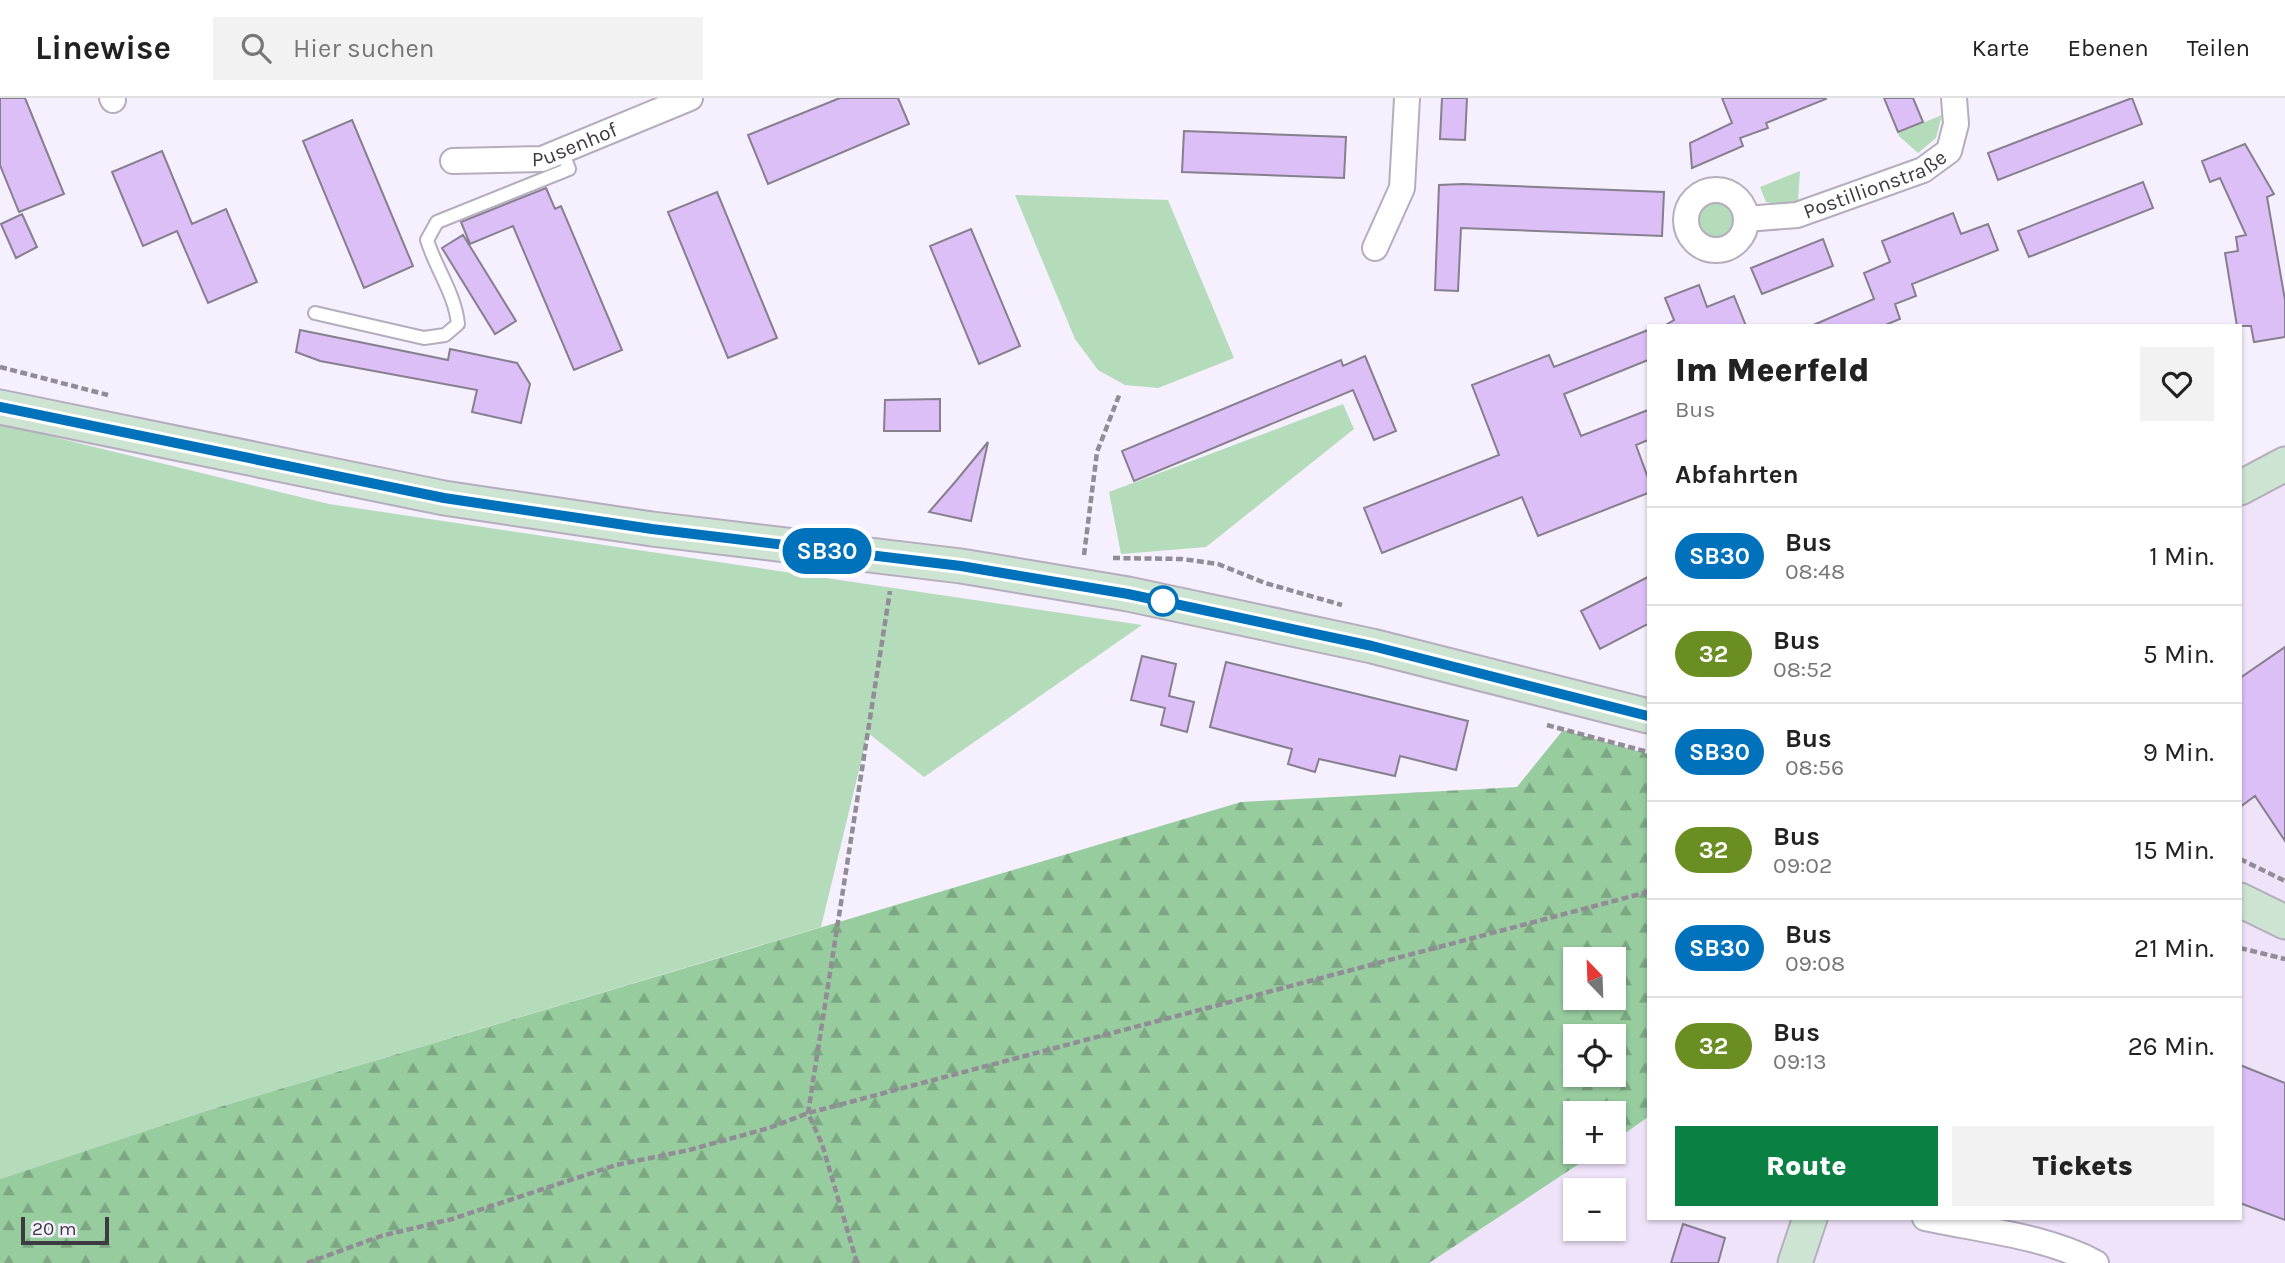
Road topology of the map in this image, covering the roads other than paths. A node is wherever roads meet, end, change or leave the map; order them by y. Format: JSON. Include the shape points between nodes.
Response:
{"nodes":[{"id":1,"x":690,"y":98,"type":"edge"},
{"id":2,"x":1407,"y":98,"type":"edge"},
{"id":3,"x":1954,"y":98,"type":"edge"},
{"id":4,"x":562,"y":151,"type":"junction"},
{"id":5,"x":453,"y":161,"type":"dead end"},
{"id":6,"x":1746,"y":219,"type":"dead end"},
{"id":7,"x":1375,"y":248,"type":"dead end"},
{"id":8,"x":315,"y":313,"type":"dead end"},
{"id":9,"x":0,"y":408,"type":"edge"},
{"id":10,"x":2285,"y":464,"type":"edge"},
{"id":11,"x":2242,"y":487,"type":"edge"},
{"id":12,"x":1647,"y":716,"type":"edge"},
{"id":13,"x":2242,"y":901,"type":"edge"},
{"id":14,"x":2285,"y":922,"type":"edge"},
{"id":15,"x":1809,"y":1220,"type":"edge"},
{"id":16,"x":1935,"y":1220,"type":"edge"},
{"id":17,"x":1795,"y":1263,"type":"edge"},
{"id":18,"x":2096,"y":1263,"type":"edge"}],
"edges":[{"from":1,"to":4,"type":"street","name":"Pusenhof"},
{"from":2,"to":7,"type":"street","via":[[1402,188]]},
{"from":3,"to":6,"type":"street","name":"Postillionstraße","via":[[1956,124],[1949,150],[1923,170],[1797,215]]},
{"from":4,"to":5,"type":"street","name":"Pusenhof","via":[[542,159]]},
{"from":4,"to":8,"type":"lane","via":[[569,169],[437,222],[427,240],[433,263],[456,305],[458,324],[444,335],[424,338]]},
{"from":9,"to":12,"type":"main road","via":[[444,498],[652,529],[961,566],[1128,594],[1372,646]]},
{"from":10,"to":11,"type":"main road"},
{"from":13,"to":14,"type":"main road"},
{"from":15,"to":17,"type":"main road"},
{"from":16,"to":18,"type":"street","via":[[2029,1240]]}]}
